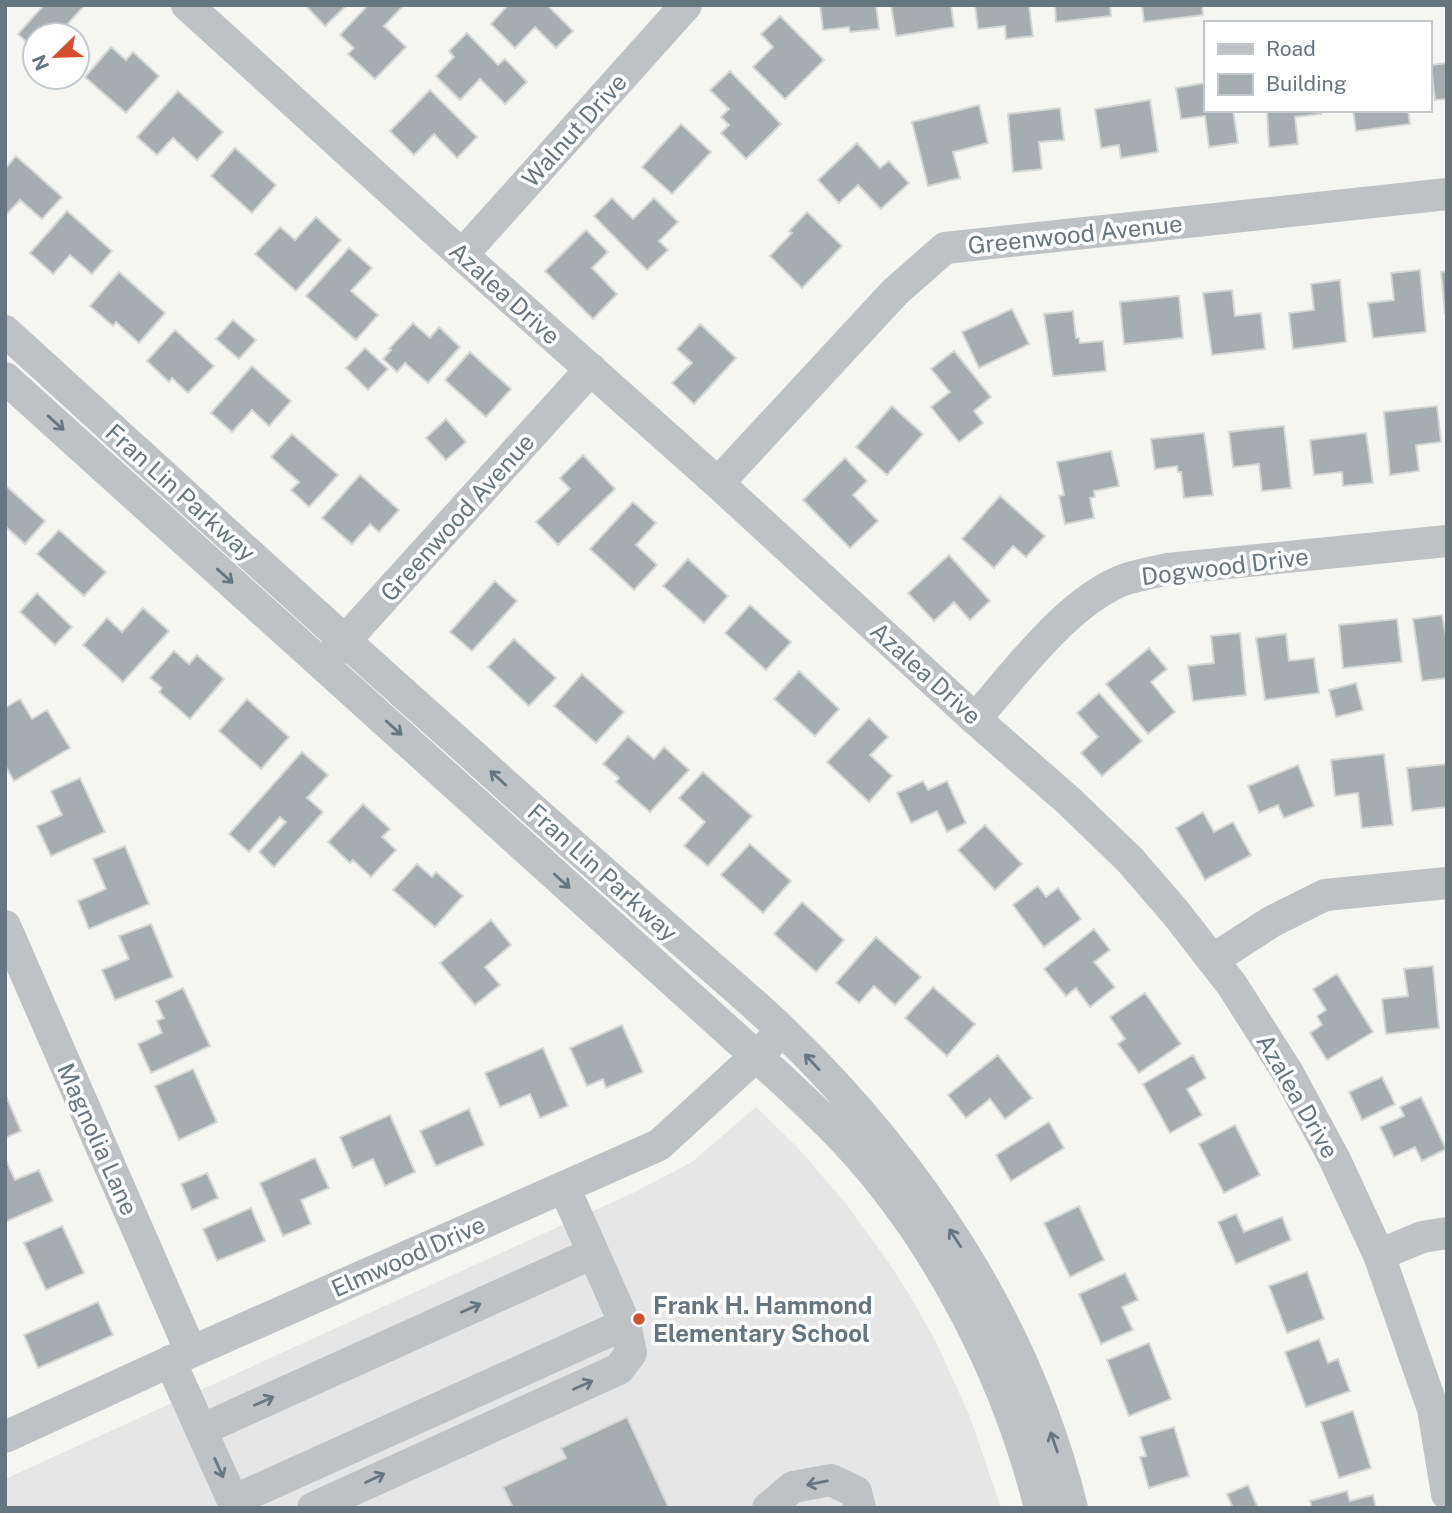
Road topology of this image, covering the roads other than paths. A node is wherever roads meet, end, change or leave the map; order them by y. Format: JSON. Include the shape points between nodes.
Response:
{"nodes":[{"id":1,"x":187,"y":5,"type":"edge"},
{"id":2,"x":686,"y":5,"type":"edge"},
{"id":3,"x":1447,"y":194,"type":"edge"},
{"id":4,"x":462,"y":255,"type":"junction"},
{"id":5,"x":5,"y":331,"type":"edge"},
{"id":6,"x":591,"y":369,"type":"junction"},
{"id":7,"x":5,"y":378,"type":"edge"},
{"id":8,"x":718,"y":483,"type":"junction"},
{"id":9,"x":1447,"y":541,"type":"edge"},
{"id":10,"x":344,"y":641,"type":"junction"},
{"id":11,"x":323,"y":664,"type":"junction"},
{"id":12,"x":975,"y":719,"type":"junction"},
{"id":13,"x":1447,"y":883,"type":"edge"},
{"id":14,"x":5,"y":926,"type":"edge"},
{"id":15,"x":1214,"y":959,"type":"junction"},
{"id":16,"x":782,"y":1031,"type":"junction"},
{"id":17,"x":756,"y":1056,"type":"junction"},
{"id":18,"x":564,"y":1187,"type":"junction"},
{"id":19,"x":1447,"y":1233,"type":"edge"},
{"id":20,"x":593,"y":1253,"type":"junction"},
{"id":21,"x":1379,"y":1255,"type":"junction"},
{"id":22,"x":625,"y":1324,"type":"junction"},
{"id":23,"x":181,"y":1357,"type":"junction"},
{"id":24,"x":201,"y":1430,"type":"junction"},
{"id":25,"x":5,"y":1437,"type":"edge"},
{"id":26,"x":1447,"y":1494,"type":"edge"},
{"id":27,"x":236,"y":1504,"type":"edge"},
{"id":28,"x":313,"y":1508,"type":"edge"},
{"id":29,"x":768,"y":1508,"type":"edge"},
{"id":30,"x":860,"y":1508,"type":"edge"},
{"id":31,"x":1040,"y":1508,"type":"edge"},
{"id":32,"x":1072,"y":1508,"type":"edge"}],
"edges":[{"from":1,"to":4,"type":"street","name":"Azalea Drive"},
{"from":2,"to":4,"type":"street","name":"Walnut Drive"},
{"from":3,"to":8,"type":"street","name":"Greenwood Avenue","via":[[945,248],[895,292]]},
{"from":4,"to":6,"type":"street","name":"Azalea Drive"},
{"from":5,"to":10,"type":"street","name":"Fran Lin Parkway"},
{"from":6,"to":8,"type":"street","name":"Azalea Drive"},
{"from":6,"to":10,"type":"street","name":"Greenwood Avenue"},
{"from":7,"to":11,"type":"street","name":"Fran Lin Parkway","one_way":true},
{"from":8,"to":12,"type":"street","name":"Azalea Drive"},
{"from":9,"to":12,"type":"street","name":"Dogwood Drive","via":[[1168,569],[1124,580],[1060,623]]},
{"from":10,"to":11,"type":"street","name":"Greenwood Avenue"},
{"from":16,"to":10,"type":"street","name":"Fran Lin Parkway","one_way":true},
{"from":11,"to":17,"type":"street","name":"Fran Lin Parkway","one_way":true},
{"from":12,"to":15,"type":"street","name":"Azalea Drive","via":[[1130,860]]},
{"from":13,"to":15,"type":"street","via":[[1325,895],[1271,922]]},
{"from":14,"to":23,"type":"street","name":"Magnolia Lane"},
{"from":15,"to":21,"type":"street","name":"Azalea Drive","via":[[1288,1073]]},
{"from":16,"to":17,"type":"street","name":"Elmwood Drive"},
{"from":32,"to":16,"type":"street","name":"Fran Lin Parkway","one_way":true,"via":[[1042,1409],[1000,1314],[968,1258],[899,1159]]},
{"from":17,"to":18,"type":"street","name":"Elmwood Drive","via":[[659,1145]]},
{"from":17,"to":31,"type":"street","name":"Fran Lin Parkway","via":[[849,1146],[904,1215],[951,1287],[1002,1390]]},
{"from":18,"to":20,"type":"street"},
{"from":18,"to":23,"type":"street","name":"Elmwood Drive"},
{"from":19,"to":21,"type":"street","via":[[1422,1237]]},
{"from":20,"to":22,"type":"street"},
{"from":24,"to":20,"type":"street","one_way":true},
{"from":21,"to":26,"type":"street","name":"Azalea Drive","via":[[1433,1409]]},
{"from":22,"to":27,"type":"street"},
{"from":28,"to":22,"type":"street","one_way":true,"via":[[619,1368],[631,1353]]},
{"from":23,"to":24,"type":"street","name":"Magnolia Lane"},
{"from":23,"to":25,"type":"street","name":"Elmwood Drive"},
{"from":24,"to":27,"type":"street","name":"Magnolia Lane","one_way":true},
{"from":30,"to":29,"type":"street","one_way":true,"via":[[856,1492],[831,1480],[793,1487]]}]}
